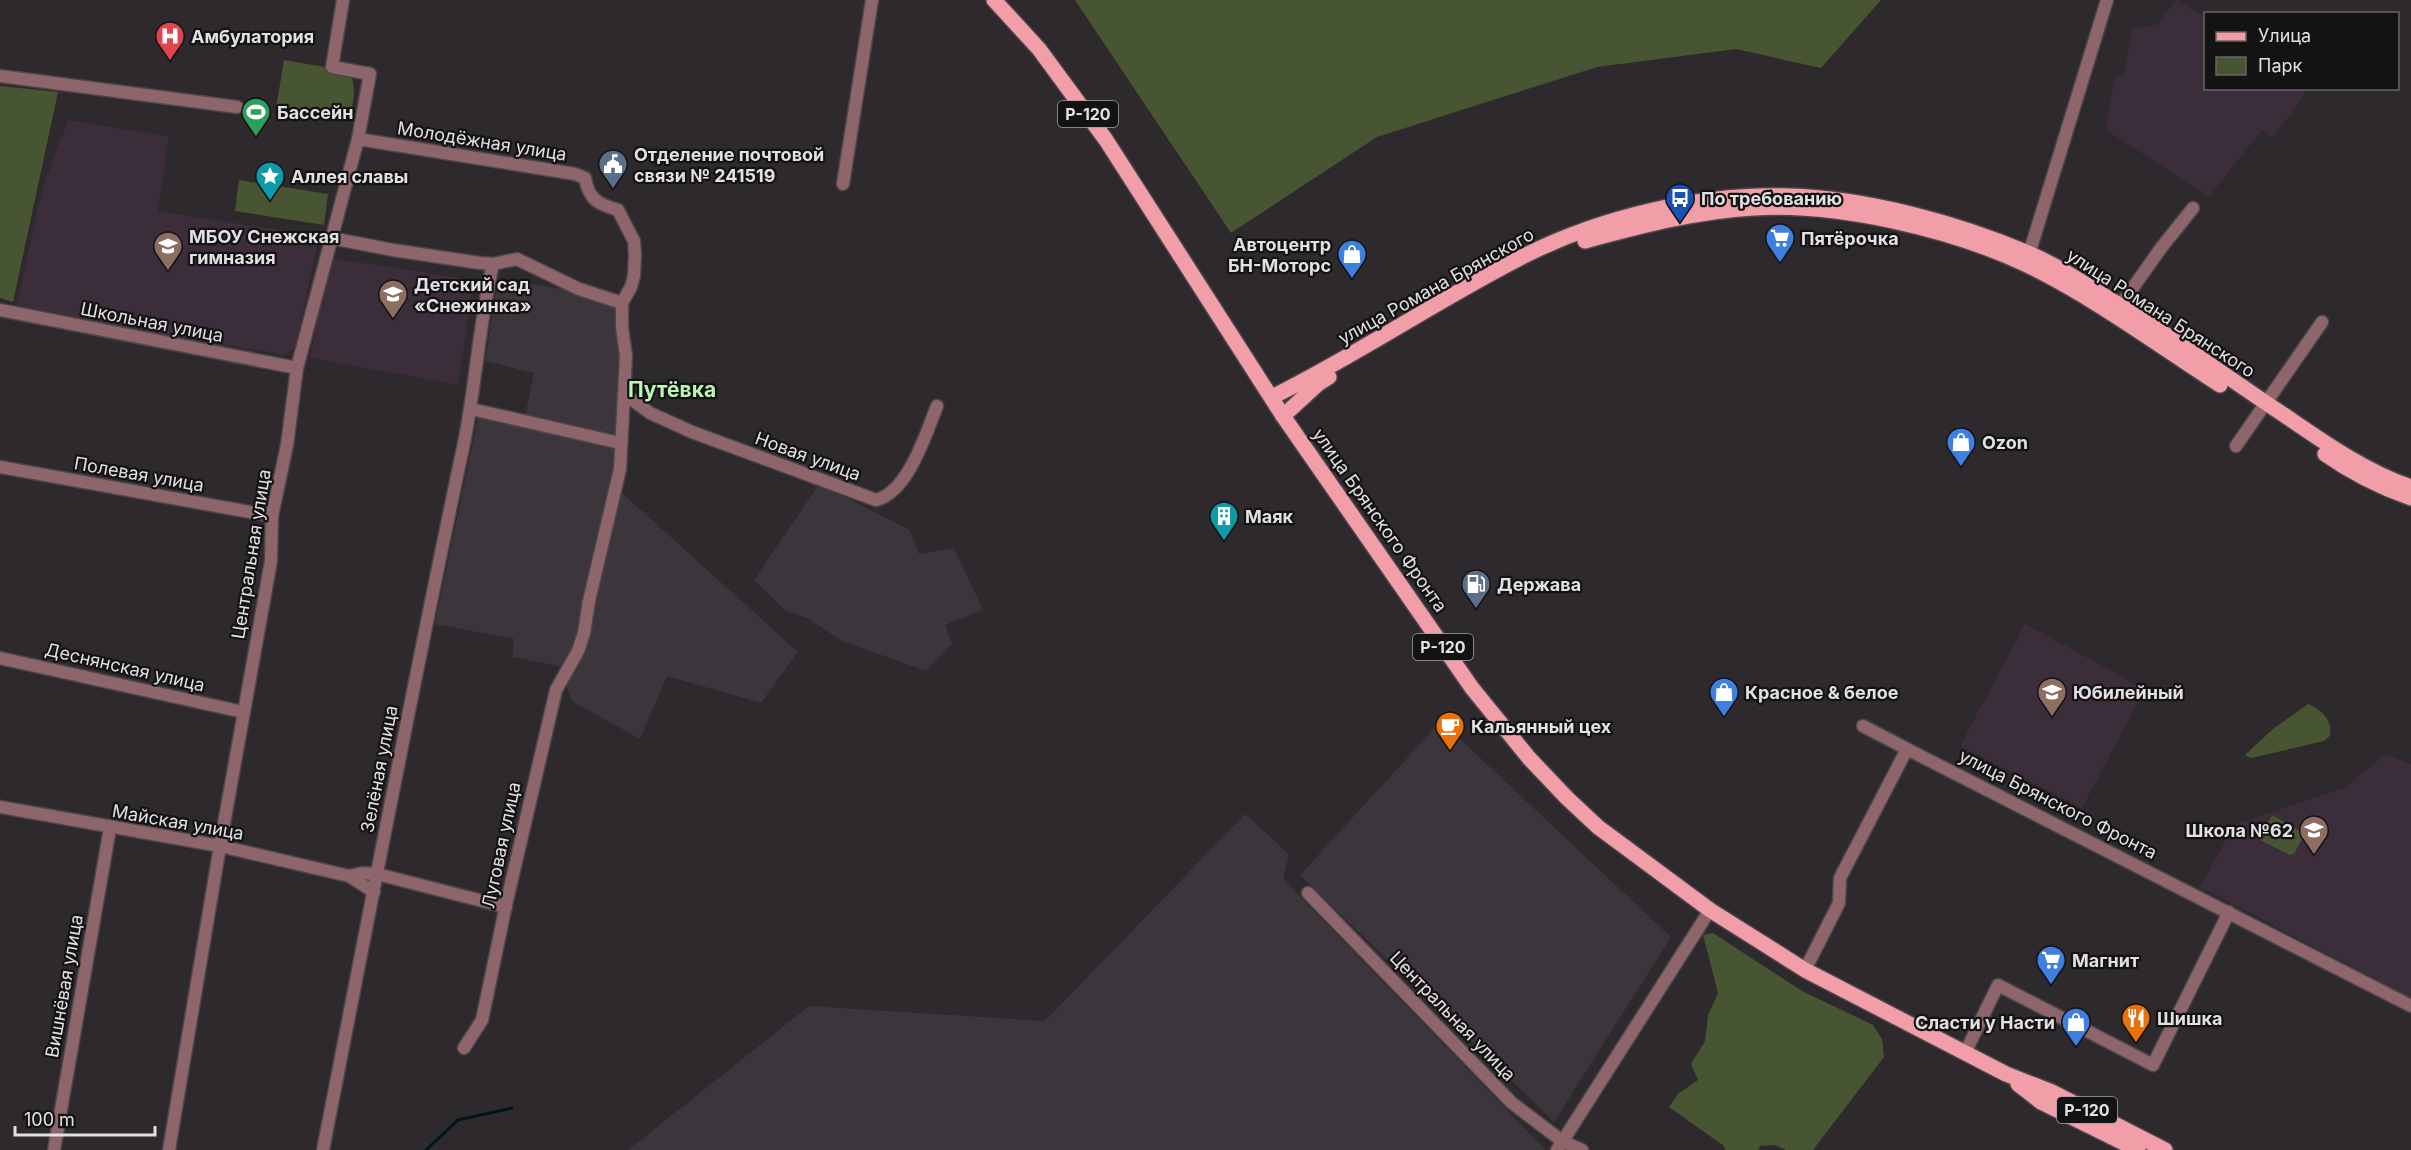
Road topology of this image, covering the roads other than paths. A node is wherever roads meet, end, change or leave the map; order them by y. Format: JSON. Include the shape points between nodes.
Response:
{"nodes":[{"id":1,"x":343,"y":0,"type":"edge"},
{"id":2,"x":872,"y":0,"type":"edge"},
{"id":3,"x":994,"y":0,"type":"edge"},
{"id":4,"x":2107,"y":0,"type":"edge"},
{"id":5,"x":0,"y":76,"type":"edge"},
{"id":6,"x":237,"y":107,"type":"dead end"},
{"id":7,"x":358,"y":139,"type":"junction"},
{"id":8,"x":843,"y":184,"type":"dead end"},
{"id":9,"x":2193,"y":208,"type":"dead end"},
{"id":10,"x":331,"y":238,"type":"junction"},
{"id":11,"x":2029,"y":254,"type":"junction"},
{"id":12,"x":494,"y":264,"type":"junction"},
{"id":13,"x":622,"y":303,"type":"junction"},
{"id":14,"x":2120,"y":306,"type":"junction"},
{"id":15,"x":0,"y":310,"type":"edge"},
{"id":16,"x":2322,"y":322,"type":"dead end"},
{"id":17,"x":297,"y":368,"type":"junction"},
{"id":18,"x":624,"y":394,"type":"junction"},
{"id":19,"x":1272,"y":397,"type":"junction"},
{"id":20,"x":937,"y":406,"type":"dead end"},
{"id":21,"x":2262,"y":406,"type":"junction"},
{"id":22,"x":471,"y":409,"type":"junction"},
{"id":23,"x":650,"y":413,"type":"junction"},
{"id":24,"x":1283,"y":416,"type":"junction"},
{"id":25,"x":621,"y":425,"type":"junction"},
{"id":26,"x":620,"y":443,"type":"junction"},
{"id":27,"x":2236,"y":446,"type":"dead end"},
{"id":28,"x":0,"y":467,"type":"edge"},
{"id":29,"x":2411,"y":487,"type":"edge"},
{"id":30,"x":2411,"y":498,"type":"edge"},
{"id":31,"x":272,"y":516,"type":"junction"},
{"id":32,"x":0,"y":658,"type":"edge"},
{"id":33,"x":243,"y":712,"type":"junction"},
{"id":34,"x":1863,"y":726,"type":"dead end"},
{"id":35,"x":1907,"y":749,"type":"junction"},
{"id":36,"x":0,"y":807,"type":"edge"},
{"id":37,"x":110,"y":828,"type":"junction"},
{"id":38,"x":220,"y":846,"type":"junction"},
{"id":39,"x":377,"y":874,"type":"junction"},
{"id":40,"x":349,"y":876,"type":"junction"},
{"id":41,"x":374,"y":892,"type":"junction"},
{"id":42,"x":1308,"y":893,"type":"dead end"},
{"id":43,"x":506,"y":907,"type":"junction"},
{"id":44,"x":1710,"y":910,"type":"junction"},
{"id":45,"x":2229,"y":912,"type":"junction"},
{"id":46,"x":1805,"y":970,"type":"junction"},
{"id":47,"x":2411,"y":1006,"type":"edge"},
{"id":48,"x":464,"y":1048,"type":"dead end"},
{"id":49,"x":1965,"y":1053,"type":"junction"},
{"id":50,"x":1559,"y":1146,"type":"edge"},
{"id":51,"x":2144,"y":1147,"type":"edge"},
{"id":52,"x":54,"y":1150,"type":"edge"},
{"id":53,"x":169,"y":1150,"type":"edge"},
{"id":54,"x":323,"y":1150,"type":"edge"},
{"id":55,"x":1582,"y":1150,"type":"edge"},
{"id":56,"x":2166,"y":1150,"type":"edge"}],
"edges":[{"from":1,"to":7,"type":"street","name":"Центральная улица","via":[[332,67],[370,74]]},
{"from":2,"to":8,"type":"street"},
{"from":3,"to":19,"type":"main road","number":"Р-120","via":[[1039,49],[1106,140]]},
{"from":4,"to":11,"type":"street"},
{"from":5,"to":6,"type":"street"},
{"from":7,"to":10,"type":"street","name":"Центральная улица"},
{"from":7,"to":13,"type":"street","name":"Молодёжная улица","via":[[585,178],[591,199],[618,210],[633,241],[632,287]]},
{"from":9,"to":14,"type":"street"},
{"from":10,"to":12,"type":"street"},
{"from":10,"to":17,"type":"street","name":"Центральная улица"},
{"from":11,"to":14,"type":"main road","name":"улица Романа Брянского"},
{"from":11,"to":19,"type":"main road","name":"улица Романа Брянского","via":[[1948,224],[1839,201],[1756,196],[1676,206],[1611,223],[1520,258],[1321,374]]},
{"from":12,"to":13,"type":"street","via":[[517,259],[579,289]]},
{"from":12,"to":22,"type":"street","name":"Зелёная улица","via":[[485,296]]},
{"from":13,"to":18,"type":"street","name":"Луговая улица"},
{"from":14,"to":21,"type":"main road","name":"улица Романа Брянского"},
{"from":15,"to":17,"type":"street","name":"Школьная улица"},
{"from":16,"to":21,"type":"street"},
{"from":17,"to":31,"type":"street","name":"Центральная улица"},
{"from":18,"to":23,"type":"street","name":"Новая улица"},
{"from":18,"to":25,"type":"street","name":"Луговая улица"},
{"from":19,"to":24,"type":"main road","name":"улица Брянского Фронта","number":"Р-120"},
{"from":20,"to":23,"type":"street","name":"Новая улица","via":[[900,486],[876,500]]},
{"from":21,"to":24,"type":"main road","name":"улица Романа Брянского","via":[[2027,265],[1947,234],[1890,221],[1791,207],[1740,209],[1649,224],[1579,243],[1526,264],[1318,384]]},
{"from":21,"to":27,"type":"street"},
{"from":21,"to":29,"type":"main road","name":"улица Романа Брянского","via":[[2341,453]]},
{"from":21,"to":30,"type":"main road","name":"улица Романа Брянского","via":[[2344,468]]},
{"from":22,"to":26,"type":"street"},
{"from":22,"to":39,"type":"street","name":"Зелёная улица"},
{"from":23,"to":25,"type":"street","via":[[628,417]]},
{"from":24,"to":44,"type":"main road","name":"улица Брянского Фронта","number":"Р-120","via":[[1472,688],[1534,764],[1598,827]]},
{"from":25,"to":26,"type":"street","name":"Луговая улица"},
{"from":26,"to":43,"type":"street","name":"Луговая улица","via":[[620,469],[579,651],[556,690]]},
{"from":28,"to":31,"type":"street","name":"Полевая улица"},
{"from":31,"to":33,"type":"street","name":"Центральная улица","via":[[271,561]]},
{"from":32,"to":33,"type":"street","name":"Деснянская улица"},
{"from":33,"to":38,"type":"street","name":"Центральная улица"},
{"from":34,"to":35,"type":"street","name":"улица Брянского Фронта"},
{"from":35,"to":45,"type":"street","name":"улица Брянского Фронта"},
{"from":35,"to":46,"type":"street","via":[[1840,878],[1839,903]]},
{"from":36,"to":37,"type":"street","name":"Майская улица"},
{"from":37,"to":38,"type":"street","name":"Майская улица"},
{"from":37,"to":52,"type":"street","name":"Вишнёвая улица"},
{"from":38,"to":40,"type":"street","name":"Майская улица"},
{"from":38,"to":53,"type":"street","name":"Центральная улица"},
{"from":39,"to":40,"type":"street"},
{"from":39,"to":41,"type":"street","name":"Зелёная улица"},
{"from":39,"to":43,"type":"street"},
{"from":40,"to":41,"type":"street"},
{"from":41,"to":54,"type":"street","name":"Зелёная улица"},
{"from":42,"to":50,"type":"street","name":"Центральная улица","via":[[1512,1103]]},
{"from":43,"to":48,"type":"street","name":"Луговая улица","via":[[482,1020]]},
{"from":44,"to":46,"type":"main road","name":"улица Брянского Фронта","number":"Р-120"},
{"from":44,"to":50,"type":"street"},
{"from":45,"to":47,"type":"street","name":"улица Брянского Фронта"},
{"from":45,"to":49,"type":"street","via":[[2153,1065],[1998,985]]},
{"from":46,"to":49,"type":"main road","name":"улица Брянского Фронта","number":"Р-120"},
{"from":49,"to":51,"type":"main road","name":"улица Брянского Фронта","number":"Р-120","via":[[2052,1092]]},
{"from":50,"to":55,"type":"street","name":"Центральная улица"},
{"from":51,"to":56,"type":"main road","name":"улица Брянского Фронта","number":"Р-120"}]}
